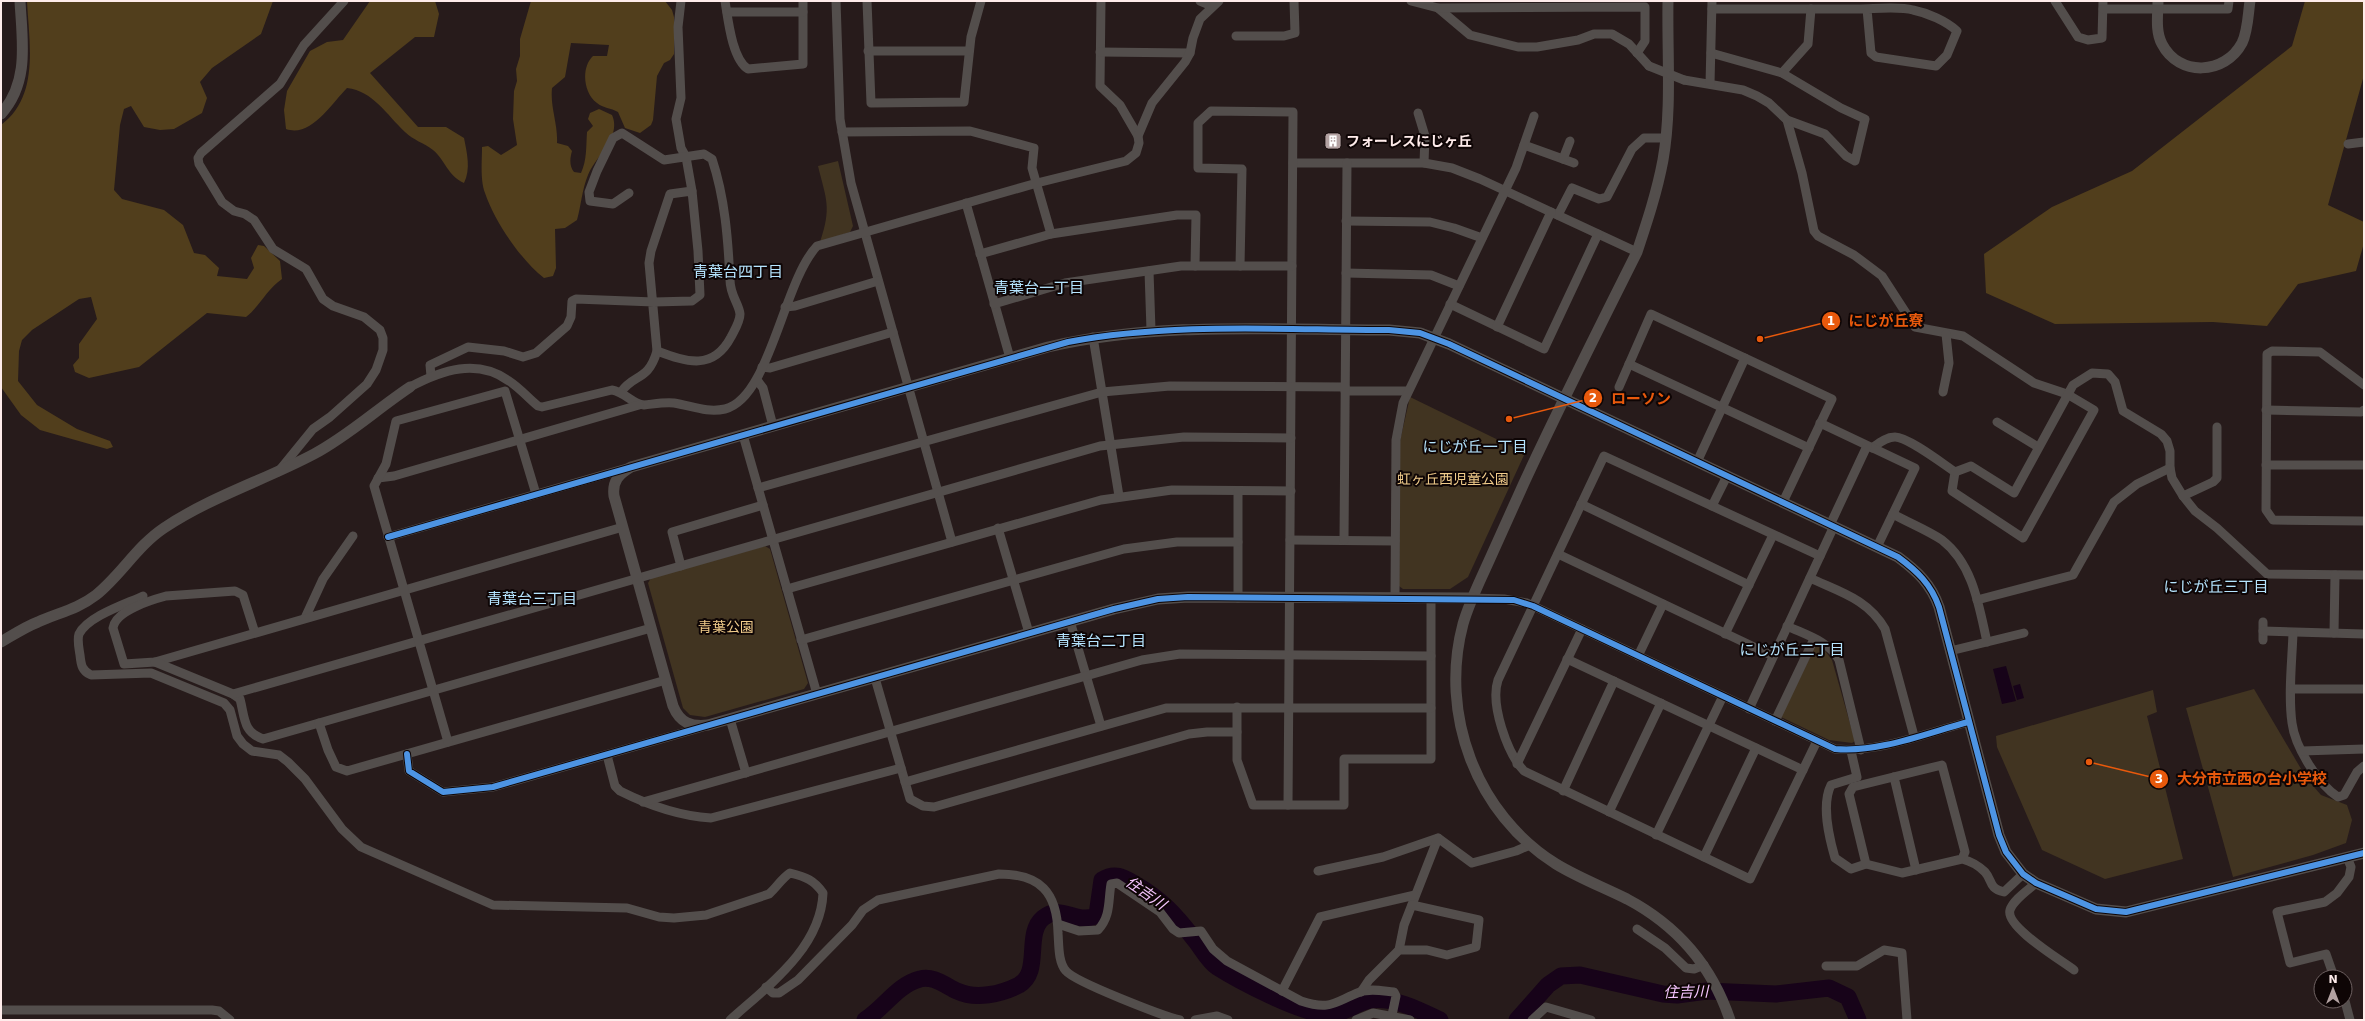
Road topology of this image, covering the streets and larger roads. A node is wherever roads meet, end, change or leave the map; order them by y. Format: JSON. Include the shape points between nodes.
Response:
{"nodes":[{"id":1,"x":20,"y":1,"type":"edge"},
{"id":2,"x":344,"y":1,"type":"edge"},
{"id":3,"x":681,"y":1,"type":"edge"},
{"id":4,"x":725,"y":1,"type":"edge"},
{"id":5,"x":803,"y":1,"type":"edge"},
{"id":6,"x":836,"y":1,"type":"edge"},
{"id":7,"x":867,"y":1,"type":"edge"},
{"id":8,"x":981,"y":1,"type":"edge"},
{"id":9,"x":1101,"y":1,"type":"edge"},
{"id":10,"x":1200,"y":1,"type":"edge"},
{"id":11,"x":1294,"y":1,"type":"edge"},
{"id":12,"x":1411,"y":1,"type":"edge"},
{"id":13,"x":1668,"y":1,"type":"edge"},
{"id":14,"x":2055,"y":1,"type":"edge"},
{"id":15,"x":2229,"y":1,"type":"edge"},
{"id":16,"x":2250,"y":1,"type":"edge"},
{"id":17,"x":1216,"y":3,"type":"edge"},
{"id":18,"x":1568,"y":4,"type":"edge"},
{"id":19,"x":1712,"y":5,"type":"edge"},
{"id":20,"x":1837,"y":5,"type":"edge"},
{"id":21,"x":2103,"y":5,"type":"edge"},
{"id":22,"x":2158,"y":5,"type":"edge"},
{"id":23,"x":1438,"y":8,"type":"junction"},
{"id":24,"x":1812,"y":9,"type":"junction"},
{"id":25,"x":1867,"y":9,"type":"junction"},
{"id":26,"x":727,"y":12,"type":"junction"},
{"id":27,"x":804,"y":12,"type":"junction"},
{"id":28,"x":1236,"y":36,"type":"dead end"},
{"id":29,"x":868,"y":51,"type":"junction"},
{"id":30,"x":969,"y":51,"type":"junction"},
{"id":31,"x":1100,"y":52,"type":"junction"},
{"id":32,"x":1190,"y":53,"type":"junction"},
{"id":33,"x":1711,"y":53,"type":"junction"},
{"id":34,"x":1637,"y":54,"type":"junction"},
{"id":35,"x":1782,"y":73,"type":"junction"},
{"id":36,"x":1710,"y":84,"type":"junction"},
{"id":37,"x":1418,"y":113,"type":"dead end"},
{"id":38,"x":1,"y":114,"type":"edge"},
{"id":39,"x":1534,"y":116,"type":"dead end"},
{"id":40,"x":1787,"y":120,"type":"junction"},
{"id":41,"x":842,"y":132,"type":"junction"},
{"id":42,"x":1138,"y":136,"type":"junction"},
{"id":43,"x":1665,"y":138,"type":"junction"},
{"id":44,"x":1570,"y":141,"type":"dead end"},
{"id":45,"x":2364,"y":142,"type":"edge"},
{"id":46,"x":2348,"y":144,"type":"dead end"},
{"id":47,"x":1524,"y":145,"type":"junction"},
{"id":48,"x":686,"y":157,"type":"junction"},
{"id":49,"x":1563,"y":159,"type":"junction"},
{"id":50,"x":1293,"y":163,"type":"junction"},
{"id":51,"x":1347,"y":163,"type":"junction"},
{"id":52,"x":1424,"y":163,"type":"junction"},
{"id":53,"x":1574,"y":163,"type":"dead end"},
{"id":54,"x":1037,"y":183,"type":"junction"},
{"id":55,"x":1505,"y":190,"type":"junction"},
{"id":56,"x":692,"y":191,"type":"junction"},
{"id":57,"x":630,"y":193,"type":"dead end"},
{"id":58,"x":966,"y":203,"type":"junction"},
{"id":59,"x":1555,"y":214,"type":"junction"},
{"id":60,"x":1346,"y":221,"type":"junction"},
{"id":61,"x":864,"y":233,"type":"junction"},
{"id":62,"x":1051,"y":234,"type":"junction"},
{"id":63,"x":1598,"y":234,"type":"junction"},
{"id":64,"x":1482,"y":238,"type":"junction"},
{"id":65,"x":1636,"y":252,"type":"junction"},
{"id":66,"x":980,"y":254,"type":"junction"},
{"id":67,"x":1195,"y":266,"type":"junction"},
{"id":68,"x":1240,"y":266,"type":"junction"},
{"id":69,"x":1292,"y":266,"type":"junction"},
{"id":70,"x":1150,"y":271,"type":"junction"},
{"id":71,"x":1346,"y":273,"type":"junction"},
{"id":72,"x":878,"y":281,"type":"junction"},
{"id":73,"x":1459,"y":286,"type":"junction"},
{"id":74,"x":654,"y":302,"type":"junction"},
{"id":75,"x":994,"y":304,"type":"junction"},
{"id":76,"x":1450,"y":304,"type":"junction"},
{"id":77,"x":786,"y":306,"type":"junction"},
{"id":78,"x":1497,"y":327,"type":"junction"},
{"id":79,"x":1151,"y":330,"type":"junction"},
{"id":80,"x":1292,"y":330,"type":"junction"},
{"id":81,"x":1345,"y":330,"type":"junction"},
{"id":82,"x":893,"y":332,"type":"junction"},
{"id":83,"x":1946,"y":334,"type":"junction"},
{"id":84,"x":1093,"y":337,"type":"junction"},
{"id":85,"x":1434,"y":338,"type":"junction"},
{"id":86,"x":657,"y":351,"type":"junction"},
{"id":87,"x":1010,"y":358,"type":"junction"},
{"id":88,"x":1745,"y":358,"type":"junction"},
{"id":89,"x":1629,"y":364,"type":"junction"},
{"id":90,"x":762,"y":367,"type":"junction"},
{"id":91,"x":431,"y":376,"type":"junction"},
{"id":92,"x":757,"y":380,"type":"junction"},
{"id":93,"x":2364,"y":385,"type":"edge"},
{"id":94,"x":410,"y":387,"type":"joint"},
{"id":95,"x":908,"y":387,"type":"junction"},
{"id":96,"x":1291,"y":387,"type":"junction"},
{"id":97,"x":1619,"y":387,"type":"dead end"},
{"id":98,"x":1345,"y":389,"type":"junction"},
{"id":99,"x":1408,"y":391,"type":"junction"},
{"id":100,"x":621,"y":392,"type":"junction"},
{"id":101,"x":1102,"y":392,"type":"junction"},
{"id":102,"x":1943,"y":392,"type":"dead end"},
{"id":103,"x":2067,"y":394,"type":"junction"},
{"id":104,"x":1565,"y":399,"type":"junction"},
{"id":105,"x":639,"y":405,"type":"junction"},
{"id":106,"x":1722,"y":407,"type":"junction"},
{"id":107,"x":2266,"y":410,"type":"junction"},
{"id":108,"x":2364,"y":410,"type":"edge"},
{"id":109,"x":1997,"y":422,"type":"dead end"},
{"id":110,"x":1820,"y":423,"type":"junction"},
{"id":111,"x":773,"y":426,"type":"junction"},
{"id":112,"x":2217,"y":427,"type":"dead end"},
{"id":113,"x":743,"y":435,"type":"junction"},
{"id":114,"x":1291,"y":438,"type":"junction"},
{"id":115,"x":520,"y":439,"type":"junction"},
{"id":116,"x":924,"y":441,"type":"junction"},
{"id":117,"x":1110,"y":444,"type":"junction"},
{"id":118,"x":1870,"y":447,"type":"junction"},
{"id":119,"x":2038,"y":447,"type":"junction"},
{"id":120,"x":1809,"y":448,"type":"junction"},
{"id":121,"x":1697,"y":462,"type":"junction"},
{"id":122,"x":2266,"y":465,"type":"junction"},
{"id":123,"x":2364,"y":465,"type":"edge"},
{"id":124,"x":632,"y":467,"type":"junction"},
{"id":125,"x":2170,"y":468,"type":"junction"},
{"id":126,"x":278,"y":472,"type":"junction"},
{"id":127,"x":1955,"y":472,"type":"junction"},
{"id":128,"x":607,"y":474,"type":"junction"},
{"id":129,"x":1727,"y":476,"type":"junction"},
{"id":130,"x":378,"y":478,"type":"junction"},
{"id":131,"x":758,"y":488,"type":"junction"},
{"id":132,"x":1238,"y":491,"type":"junction"},
{"id":133,"x":1291,"y":491,"type":"junction"},
{"id":134,"x":938,"y":492,"type":"junction"},
{"id":135,"x":536,"y":494,"type":"junction"},
{"id":136,"x":614,"y":496,"type":"junction"},
{"id":137,"x":1119,"y":496,"type":"junction"},
{"id":138,"x":2183,"y":496,"type":"junction"},
{"id":139,"x":1783,"y":502,"type":"junction"},
{"id":140,"x":1581,"y":504,"type":"junction"},
{"id":141,"x":763,"y":505,"type":"junction"},
{"id":142,"x":1712,"y":506,"type":"junction"},
{"id":143,"x":1893,"y":514,"type":"junction"},
{"id":144,"x":2364,"y":521,"type":"edge"},
{"id":145,"x":1832,"y":526,"type":"junction"},
{"id":146,"x":623,"y":527,"type":"junction"},
{"id":147,"x":998,"y":528,"type":"junction"},
{"id":148,"x":1773,"y":535,"type":"junction"},
{"id":149,"x":353,"y":536,"type":"dead end"},
{"id":150,"x":388,"y":537,"type":"junction"},
{"id":151,"x":772,"y":540,"type":"junction"},
{"id":152,"x":1290,"y":540,"type":"junction"},
{"id":153,"x":1344,"y":540,"type":"junction"},
{"id":154,"x":1395,"y":541,"type":"junction"},
{"id":155,"x":952,"y":542,"type":"junction"},
{"id":156,"x":1238,"y":542,"type":"junction"},
{"id":157,"x":1877,"y":547,"type":"junction"},
{"id":158,"x":1558,"y":554,"type":"junction"},
{"id":159,"x":1820,"y":556,"type":"junction"},
{"id":160,"x":681,"y":566,"type":"junction"},
{"id":161,"x":2335,"y":575,"type":"junction"},
{"id":162,"x":2364,"y":575,"type":"edge"},
{"id":163,"x":637,"y":578,"type":"junction"},
{"id":164,"x":1810,"y":578,"type":"junction"},
{"id":165,"x":1013,"y":579,"type":"junction"},
{"id":166,"x":1749,"y":585,"type":"junction"},
{"id":167,"x":787,"y":589,"type":"junction"},
{"id":168,"x":403,"y":590,"type":"junction"},
{"id":169,"x":143,"y":596,"type":"dead end"},
{"id":170,"x":1238,"y":598,"type":"junction"},
{"id":171,"x":1290,"y":598,"type":"junction"},
{"id":172,"x":1395,"y":598,"type":"junction"},
{"id":173,"x":1431,"y":598,"type":"junction"},
{"id":174,"x":1472,"y":598,"type":"junction"},
{"id":175,"x":1977,"y":600,"type":"junction"},
{"id":176,"x":1663,"y":604,"type":"junction"},
{"id":177,"x":1533,"y":606,"type":"junction"},
{"id":178,"x":305,"y":618,"type":"junction"},
{"id":179,"x":1070,"y":621,"type":"junction"},
{"id":180,"x":2263,"y":622,"type":"dead end"},
{"id":181,"x":1787,"y":626,"type":"junction"},
{"id":182,"x":651,"y":628,"type":"junction"},
{"id":183,"x":1582,"y":629,"type":"junction"},
{"id":184,"x":255,"y":633,"type":"junction"},
{"id":185,"x":1029,"y":633,"type":"junction"},
{"id":186,"x":2024,"y":633,"type":"dead end"},
{"id":187,"x":2293,"y":633,"type":"junction"},
{"id":188,"x":1726,"y":634,"type":"junction"},
{"id":189,"x":2334,"y":634,"type":"junction"},
{"id":190,"x":2364,"y":634,"type":"edge"},
{"id":191,"x":1814,"y":639,"type":"junction"},
{"id":192,"x":801,"y":640,"type":"junction"},
{"id":193,"x":418,"y":641,"type":"junction"},
{"id":194,"x":1,"y":642,"type":"edge"},
{"id":195,"x":1987,"y":642,"type":"junction"},
{"id":196,"x":1950,"y":651,"type":"junction"},
{"id":197,"x":1289,"y":655,"type":"junction"},
{"id":198,"x":1431,"y":656,"type":"junction"},
{"id":199,"x":1638,"y":656,"type":"junction"},
{"id":200,"x":1773,"y":656,"type":"junction"},
{"id":201,"x":1567,"y":659,"type":"junction"},
{"id":202,"x":155,"y":662,"type":"junction"},
{"id":203,"x":1086,"y":676,"type":"junction"},
{"id":204,"x":875,"y":678,"type":"junction"},
{"id":205,"x":666,"y":680,"type":"junction"},
{"id":206,"x":1614,"y":681,"type":"junction"},
{"id":207,"x":2292,"y":689,"type":"junction"},
{"id":208,"x":2364,"y":689,"type":"edge"},
{"id":209,"x":432,"y":691,"type":"junction"},
{"id":210,"x":233,"y":694,"type":"junction"},
{"id":211,"x":817,"y":694,"type":"junction"},
{"id":212,"x":1723,"y":696,"type":"junction"},
{"id":213,"x":1661,"y":703,"type":"junction"},
{"id":214,"x":673,"y":706,"type":"junction"},
{"id":215,"x":1237,"y":707,"type":"junction"},
{"id":216,"x":1289,"y":707,"type":"junction"},
{"id":217,"x":1431,"y":708,"type":"junction"},
{"id":218,"x":1749,"y":709,"type":"junction"},
{"id":219,"x":730,"y":719,"type":"junction"},
{"id":220,"x":1776,"y":721,"type":"junction"},
{"id":221,"x":1968,"y":722,"type":"junction"},
{"id":222,"x":319,"y":723,"type":"junction"},
{"id":223,"x":708,"y":726,"type":"junction"},
{"id":224,"x":1101,"y":726,"type":"junction"},
{"id":225,"x":1709,"y":726,"type":"junction"},
{"id":226,"x":890,"y":732,"type":"junction"},
{"id":227,"x":1237,"y":732,"type":"junction"},
{"id":228,"x":681,"y":733,"type":"junction"},
{"id":229,"x":1914,"y":736,"type":"junction"},
{"id":230,"x":1817,"y":741,"type":"junction"},
{"id":231,"x":448,"y":742,"type":"junction"},
{"id":232,"x":1756,"y":748,"type":"junction"},
{"id":233,"x":2364,"y":749,"type":"edge"},
{"id":234,"x":1862,"y":750,"type":"junction"},
{"id":235,"x":1851,"y":751,"type":"junction"},
{"id":236,"x":2302,"y":751,"type":"junction"},
{"id":237,"x":407,"y":754,"type":"junction"},
{"id":238,"x":607,"y":755,"type":"junction"},
{"id":239,"x":1517,"y":764,"type":"junction"},
{"id":240,"x":2364,"y":766,"type":"edge"},
{"id":241,"x":901,"y":768,"type":"junction"},
{"id":242,"x":1803,"y":770,"type":"junction"},
{"id":243,"x":746,"y":773,"type":"junction"},
{"id":244,"x":1894,"y":777,"type":"junction"},
{"id":245,"x":905,"y":782,"type":"junction"},
{"id":246,"x":1562,"y":791,"type":"junction"},
{"id":247,"x":643,"y":802,"type":"junction"},
{"id":248,"x":1288,"y":805,"type":"junction"},
{"id":249,"x":1608,"y":812,"type":"junction"},
{"id":250,"x":1656,"y":835,"type":"junction"},
{"id":251,"x":1438,"y":838,"type":"junction"},
{"id":252,"x":1530,"y":844,"type":"junction"},
{"id":253,"x":2364,"y":853,"type":"edge"},
{"id":254,"x":1704,"y":857,"type":"junction"},
{"id":255,"x":2347,"y":857,"type":"junction"},
{"id":256,"x":1962,"y":859,"type":"junction"},
{"id":257,"x":1866,"y":864,"type":"junction"},
{"id":258,"x":1916,"y":870,"type":"junction"},
{"id":259,"x":1318,"y":871,"type":"dead end"},
{"id":260,"x":2023,"y":874,"type":"junction"},
{"id":261,"x":2036,"y":883,"type":"junction"},
{"id":262,"x":1415,"y":895,"type":"junction"},
{"id":263,"x":1412,"y":905,"type":"junction"},
{"id":264,"x":1058,"y":921,"type":"junction"},
{"id":265,"x":1637,"y":929,"type":"dead end"},
{"id":266,"x":1398,"y":950,"type":"junction"},
{"id":267,"x":1704,"y":964,"type":"junction"},
{"id":268,"x":1826,"y":966,"type":"dead end"},
{"id":269,"x":2331,"y":969,"type":"edge"},
{"id":270,"x":2074,"y":970,"type":"dead end"},
{"id":271,"x":766,"y":987,"type":"junction"},
{"id":272,"x":1282,"y":991,"type":"junction"},
{"id":273,"x":1361,"y":992,"type":"junction"},
{"id":274,"x":2347,"y":1009,"type":"edge"},
{"id":275,"x":1,"y":1010,"type":"edge"},
{"id":276,"x":1393,"y":1012,"type":"junction"},
{"id":277,"x":230,"y":1020,"type":"edge"},
{"id":278,"x":730,"y":1020,"type":"edge"},
{"id":279,"x":1180,"y":1020,"type":"edge"},
{"id":280,"x":1195,"y":1020,"type":"edge"},
{"id":281,"x":1228,"y":1020,"type":"edge"},
{"id":282,"x":1356,"y":1020,"type":"edge"},
{"id":283,"x":1410,"y":1020,"type":"edge"},
{"id":284,"x":1532,"y":1020,"type":"edge"},
{"id":285,"x":1591,"y":1020,"type":"edge"},
{"id":286,"x":1730,"y":1020,"type":"edge"},
{"id":287,"x":1907,"y":1020,"type":"edge"},
{"id":288,"x":2350,"y":1020,"type":"edge"}],
"edges":[{"from":1,"to":38,"type":"street","via":[[22,70],[16,91]]},
{"from":2,"to":126,"type":"street","via":[[304,45],[280,84],[198,158],[222,202],[254,220],[273,249],[306,269],[323,299],[364,317],[380,330],[383,338],[383,350],[376,370],[367,384],[313,429]]},
{"from":3,"to":48,"type":"street","via":[[678,27],[681,98],[676,119],[681,148]]},
{"from":4,"to":26,"type":"street"},
{"from":5,"to":27,"type":"street"},
{"from":6,"to":41,"type":"street","via":[[838,91]]},
{"from":7,"to":29,"type":"street"},
{"from":8,"to":30,"type":"street"},
{"from":9,"to":31,"type":"street"},
{"from":10,"to":17,"type":"street"},
{"from":11,"to":28,"type":"street","via":[[1295,33],[1284,36]]},
{"from":12,"to":23,"type":"street"},
{"from":13,"to":43,"type":"street"},
{"from":14,"to":21,"type":"street","via":[[2078,37],[2088,40],[2102,38]]},
{"from":15,"to":22,"type":"street","via":[[2228,9]]},
{"from":16,"to":22,"type":"street","via":[[2240,46],[2222,64],[2205,69],[2184,65],[2166,50],[2159,38]]},
{"from":17,"to":32,"type":"street","via":[[1200,19]]},
{"from":18,"to":23,"type":"street"},
{"from":18,"to":34,"type":"street","via":[[1645,8],[1645,41]]},
{"from":19,"to":24,"type":"street"},
{"from":19,"to":33,"type":"street"},
{"from":20,"to":24,"type":"street"},
{"from":20,"to":25,"type":"street"},
{"from":21,"to":22,"type":"street"},
{"from":23,"to":34,"type":"street","via":[[1464,31],[1483,40],[1528,48],[1604,33],[1621,38]]},
{"from":24,"to":35,"type":"street","via":[[1808,44]]},
{"from":25,"to":25,"type":"street","via":[[1912,9],[1949,24],[1956,31],[1947,55],[1936,66],[1876,58],[1871,53]]},
{"from":26,"to":27,"type":"street"},
{"from":26,"to":27,"type":"street","via":[[738,56],[742,65],[748,69],[802,64]]},
{"from":29,"to":30,"type":"street"},
{"from":29,"to":30,"type":"street","via":[[871,103],[964,102]]},
{"from":31,"to":32,"type":"street"},
{"from":31,"to":42,"type":"street","via":[[1100,86],[1120,105]]},
{"from":32,"to":42,"type":"street","via":[[1182,67],[1152,103]]},
{"from":33,"to":35,"type":"street"},
{"from":33,"to":36,"type":"street"},
{"from":34,"to":36,"type":"street","bridge":true,"via":[[1649,66],[1684,80]]},
{"from":35,"to":40,"type":"street","via":[[1841,108],[1865,119],[1855,161],[1846,156],[1825,134]]},
{"from":36,"to":40,"type":"street","via":[[1751,93],[1769,103]]},
{"from":37,"to":52,"type":"street","via":[[1425,136]]},
{"from":39,"to":47,"type":"street"},
{"from":40,"to":83,"type":"street","via":[[1814,231],[1818,236],[1854,255],[1882,276],[1915,327]]},
{"from":41,"to":54,"type":"street","via":[[970,131],[1034,148],[1032,168]]},
{"from":41,"to":61,"type":"street","via":[[851,183]]},
{"from":42,"to":54,"type":"street","via":[[1136,153],[1126,161]]},
{"from":43,"to":59,"type":"street","via":[[1644,138],[1632,149],[1607,197],[1599,199],[1572,188]]},
{"from":43,"to":65,"type":"street","via":[[1657,188]]},
{"from":44,"to":49,"type":"street"},
{"from":45,"to":46,"type":"street"},
{"from":47,"to":49,"type":"street"},
{"from":47,"to":55,"type":"street"},
{"from":48,"to":56,"type":"street"},
{"from":48,"to":57,"type":"street","via":[[664,160],[622,133],[613,138],[594,178],[589,192],[590,200],[613,204]]},
{"from":48,"to":86,"type":"street","via":[[704,154],[709,156],[717,174],[724,205],[731,294],[740,315],[724,348],[707,360],[690,362]]},
{"from":49,"to":53,"type":"street"},
{"from":50,"to":51,"type":"street"},
{"from":50,"to":68,"type":"street","via":[[1294,112],[1211,111],[1198,123],[1198,168],[1242,168]]},
{"from":50,"to":69,"type":"street"},
{"from":51,"to":52,"type":"street"},
{"from":51,"to":60,"type":"street"},
{"from":52,"to":55,"type":"street","via":[[1452,168]]},
{"from":54,"to":58,"type":"street"},
{"from":54,"to":62,"type":"street"},
{"from":55,"to":59,"type":"street"},
{"from":55,"to":64,"type":"street"},
{"from":56,"to":74,"type":"street","via":[[670,194],[651,251]]},
{"from":56,"to":74,"type":"street","via":[[700,295],[692,301]]},
{"from":58,"to":61,"type":"street"},
{"from":58,"to":66,"type":"street"},
{"from":59,"to":63,"type":"street"},
{"from":59,"to":78,"type":"street"},
{"from":60,"to":64,"type":"street","via":[[1430,222]]},
{"from":60,"to":71,"type":"street"},
{"from":61,"to":72,"type":"street"},
{"from":61,"to":77,"type":"street","via":[[817,246]]},
{"from":62,"to":66,"type":"street"},
{"from":62,"to":67,"type":"street","via":[[1177,215],[1196,216]]},
{"from":63,"to":65,"type":"street"},
{"from":63,"to":78,"type":"street","via":[[1544,350]]},
{"from":64,"to":73,"type":"street"},
{"from":65,"to":104,"type":"street"},
{"from":66,"to":75,"type":"street"},
{"from":67,"to":68,"type":"street"},
{"from":67,"to":70,"type":"street"},
{"from":68,"to":69,"type":"street"},
{"from":69,"to":80,"type":"street"},
{"from":70,"to":75,"type":"street","via":[[1065,283]]},
{"from":70,"to":79,"type":"street"},
{"from":71,"to":73,"type":"street","via":[[1431,275]]},
{"from":71,"to":81,"type":"street"},
{"from":72,"to":77,"type":"street","via":[[795,306]]},
{"from":72,"to":82,"type":"street"},
{"from":73,"to":76,"type":"street"},
{"from":74,"to":86,"type":"street"},
{"from":74,"to":91,"type":"street","via":[[576,299],[572,301],[571,317],[567,326],[536,353],[523,357],[504,351],[468,347],[430,365]]},
{"from":75,"to":87,"type":"street"},
{"from":76,"to":78,"type":"street"},
{"from":76,"to":85,"type":"street"},
{"from":77,"to":90,"type":"street"},
{"from":79,"to":80,"type":"street"},
{"from":79,"to":84,"type":"street"},
{"from":80,"to":81,"type":"street"},
{"from":80,"to":96,"type":"street"},
{"from":81,"to":85,"type":"street","via":[[1405,331]]},
{"from":81,"to":98,"type":"street"},
{"from":82,"to":90,"type":"street","via":[[770,368]]},
{"from":82,"to":95,"type":"street"},
{"from":83,"to":102,"type":"street","via":[[1949,363]]},
{"from":83,"to":103,"type":"street","via":[[1963,336],[2034,383]]},
{"from":84,"to":87,"type":"street"},
{"from":84,"to":101,"type":"street"},
{"from":85,"to":99,"type":"street"},
{"from":85,"to":104,"type":"street"},
{"from":86,"to":100,"type":"street","via":[[647,372],[628,383]]},
{"from":87,"to":95,"type":"street"},
{"from":88,"to":89,"type":"street","via":[[1651,314]]},
{"from":88,"to":106,"type":"street"},
{"from":88,"to":110,"type":"street","via":[[1832,399]]},
{"from":89,"to":97,"type":"street"},
{"from":89,"to":106,"type":"street"},
{"from":90,"to":92,"type":"street"},
{"from":91,"to":94,"type":"street"},
{"from":91,"to":100,"type":"street","via":[[462,368],[487,370],[510,381],[542,407],[608,390]]},
{"from":92,"to":105,"type":"street","via":[[740,402],[726,408],[705,410],[667,403]]},
{"from":92,"to":111,"type":"street","via":[[763,388]]},
{"from":93,"to":107,"type":"street","via":[[2320,352],[2272,351],[2267,354]]},
{"from":94,"to":126,"type":"street","via":[[341,438]]},
{"from":95,"to":111,"type":"street"},
{"from":95,"to":116,"type":"street"},
{"from":96,"to":98,"type":"street"},
{"from":96,"to":101,"type":"street","via":[[1170,386]]},
{"from":96,"to":114,"type":"street"},
{"from":98,"to":99,"type":"street"},
{"from":98,"to":153,"type":"street"},
{"from":99,"to":154,"type":"street","via":[[1396,440]]},
{"from":100,"to":105,"type":"street"},
{"from":101,"to":116,"type":"street"},
{"from":101,"to":117,"type":"street"},
{"from":103,"to":119,"type":"street"},
{"from":103,"to":125,"type":"street","via":[[2073,385],[2092,373],[2108,374],[2115,382],[2123,411],[2161,434],[2167,441]]},
{"from":103,"to":127,"type":"street","via":[[2094,410],[2023,538],[1952,491]]},
{"from":104,"to":121,"type":"street"},
{"from":104,"to":174,"type":"street"},
{"from":105,"to":115,"type":"street"},
{"from":106,"to":120,"type":"street"},
{"from":106,"to":121,"type":"street"},
{"from":107,"to":108,"type":"street"},
{"from":107,"to":122,"type":"street"},
{"from":109,"to":119,"type":"street"},
{"from":110,"to":118,"type":"street"},
{"from":110,"to":120,"type":"street"},
{"from":111,"to":113,"type":"street"},
{"from":112,"to":138,"type":"street","via":[[2217,478]]},
{"from":113,"to":124,"type":"street"},
{"from":113,"to":131,"type":"street"},
{"from":114,"to":117,"type":"street","via":[[1184,438]]},
{"from":114,"to":133,"type":"street"},
{"from":115,"to":130,"type":"street","via":[[394,476]]},
{"from":115,"to":130,"type":"street","via":[[505,391],[396,421],[386,464]]},
{"from":115,"to":135,"type":"street"},
{"from":116,"to":131,"type":"street"},
{"from":116,"to":134,"type":"street"},
{"from":117,"to":134,"type":"street"},
{"from":117,"to":137,"type":"street"},
{"from":118,"to":127,"type":"street","via":[[1895,437],[1928,453]]},
{"from":118,"to":143,"type":"street","via":[[1915,468]]},
{"from":118,"to":145,"type":"street"},
{"from":119,"to":127,"type":"street","via":[[2014,493],[1971,466]]},
{"from":120,"to":139,"type":"street"},
{"from":121,"to":129,"type":"street"},
{"from":122,"to":123,"type":"street"},
{"from":122,"to":144,"type":"street","via":[[2266,510],[2272,520]]},
{"from":124,"to":128,"type":"street"},
{"from":124,"to":136,"type":"street","via":[[618,476],[613,486]]},
{"from":125,"to":138,"type":"street","via":[[2176,486]]},
{"from":125,"to":175,"type":"street","via":[[2137,484],[2114,502],[2073,575]]},
{"from":126,"to":194,"type":"street","via":[[169,524],[134,554],[94,596],[74,609],[40,621]]},
{"from":128,"to":135,"type":"street"},
{"from":128,"to":136,"type":"street"},
{"from":129,"to":139,"type":"street"},
{"from":129,"to":142,"type":"street"},
{"from":130,"to":150,"type":"street","via":[[374,486]]},
{"from":131,"to":141,"type":"street"},
{"from":132,"to":133,"type":"street"},
{"from":132,"to":137,"type":"street","via":[[1172,490]]},
{"from":132,"to":156,"type":"street"},
{"from":133,"to":152,"type":"street"},
{"from":134,"to":151,"type":"street"},
{"from":134,"to":155,"type":"street"},
{"from":135,"to":150,"type":"street"},
{"from":136,"to":146,"type":"street"},
{"from":137,"to":147,"type":"street"},
{"from":138,"to":161,"type":"street","via":[[2199,515],[2267,574]]},
{"from":139,"to":145,"type":"street"},
{"from":140,"to":142,"type":"street","via":[[1604,456]]},
{"from":140,"to":158,"type":"street"},
{"from":140,"to":166,"type":"street"},
{"from":141,"to":151,"type":"street"},
{"from":141,"to":160,"type":"street","via":[[672,532]]},
{"from":142,"to":148,"type":"street"},
{"from":143,"to":157,"type":"street"},
{"from":143,"to":175,"type":"street","via":[[1937,538],[1951,549],[1968,573]]},
{"from":145,"to":157,"type":"street"},
{"from":145,"to":159,"type":"street"},
{"from":146,"to":163,"type":"street"},
{"from":146,"to":168,"type":"street"},
{"from":147,"to":155,"type":"street"},
{"from":147,"to":165,"type":"street"},
{"from":148,"to":159,"type":"street"},
{"from":148,"to":166,"type":"street"},
{"from":149,"to":178,"type":"street","via":[[323,579]]},
{"from":150,"to":168,"type":"street"},
{"from":151,"to":160,"type":"street"},
{"from":151,"to":167,"type":"street"},
{"from":152,"to":153,"type":"street"},
{"from":152,"to":171,"type":"street"},
{"from":153,"to":154,"type":"street"},
{"from":154,"to":172,"type":"street"},
{"from":155,"to":167,"type":"street"},
{"from":156,"to":165,"type":"street","via":[[1177,542],[1124,549]]},
{"from":156,"to":170,"type":"street"},
{"from":157,"to":196,"type":"street","via":[[1898,557],[1923,578],[1934,593]]},
{"from":158,"to":176,"type":"street"},
{"from":158,"to":177,"type":"street"},
{"from":159,"to":164,"type":"street"},
{"from":160,"to":163,"type":"street"},
{"from":161,"to":162,"type":"street"},
{"from":161,"to":189,"type":"street"},
{"from":163,"to":182,"type":"street"},
{"from":163,"to":193,"type":"street"},
{"from":164,"to":181,"type":"street"},
{"from":164,"to":229,"type":"street","via":[[1858,600],[1879,618],[1885,629]]},
{"from":165,"to":185,"type":"street"},
{"from":165,"to":192,"type":"street"},
{"from":166,"to":188,"type":"street"},
{"from":167,"to":192,"type":"street"},
{"from":168,"to":178,"type":"street"},
{"from":168,"to":193,"type":"street"},
{"from":169,"to":271,"type":"street","via":[[99,616],[82,631],[78,638],[81,664],[86,673],[151,673],[224,703],[230,710],[237,736],[243,744],[252,751],[279,755],[288,762],[305,779],[342,829],[361,847],[493,905],[627,908],[659,917],[674,918],[706,915],[769,894],[777,888],[782,878],[790,874],[804,876],[815,882],[823,893],[815,928],[792,962]]},
{"from":170,"to":171,"type":"street"},
{"from":170,"to":179,"type":"street","via":[[1158,599]]},
{"from":171,"to":172,"type":"street"},
{"from":171,"to":197,"type":"street"},
{"from":172,"to":173,"type":"street"},
{"from":173,"to":174,"type":"street"},
{"from":173,"to":198,"type":"street"},
{"from":174,"to":177,"type":"street","via":[[1514,600]]},
{"from":174,"to":252,"type":"street","via":[[1462,625],[1456,666],[1456,706],[1461,732],[1474,768],[1486,791],[1508,822]]},
{"from":175,"to":195,"type":"street"},
{"from":176,"to":188,"type":"street"},
{"from":176,"to":199,"type":"street"},
{"from":177,"to":183,"type":"street"},
{"from":177,"to":239,"type":"street","via":[[1496,685],[1500,722]]},
{"from":178,"to":184,"type":"street"},
{"from":179,"to":185,"type":"street"},
{"from":179,"to":203,"type":"street"},
{"from":180,"to":187,"type":"street","via":[[2263,636]]},
{"from":181,"to":191,"type":"street"},
{"from":181,"to":200,"type":"street"},
{"from":182,"to":205,"type":"street"},
{"from":182,"to":209,"type":"street"},
{"from":183,"to":199,"type":"street"},
{"from":183,"to":201,"type":"street"},
{"from":184,"to":202,"type":"street"},
{"from":184,"to":202,"type":"street","via":[[241,592],[166,596],[119,616],[113,628],[124,664]]},
{"from":185,"to":204,"type":"street"},
{"from":186,"to":195,"type":"street"},
{"from":187,"to":189,"type":"street"},
{"from":187,"to":207,"type":"street"},
{"from":188,"to":200,"type":"street"},
{"from":189,"to":190,"type":"street"},
{"from":191,"to":220,"type":"street"},
{"from":191,"to":234,"type":"street","via":[[1828,645],[1839,660]]},
{"from":192,"to":211,"type":"street"},
{"from":193,"to":209,"type":"street"},
{"from":193,"to":210,"type":"street"},
{"from":195,"to":196,"type":"street"},
{"from":196,"to":221,"type":"street"},
{"from":197,"to":198,"type":"street"},
{"from":197,"to":203,"type":"street","via":[[1180,654],[1142,660]]},
{"from":197,"to":216,"type":"street"},
{"from":198,"to":217,"type":"street"},
{"from":199,"to":212,"type":"street"},
{"from":200,"to":218,"type":"street"},
{"from":201,"to":206,"type":"street"},
{"from":201,"to":239,"type":"street"},
{"from":202,"to":210,"type":"street"},
{"from":203,"to":224,"type":"street"},
{"from":203,"to":226,"type":"street"},
{"from":204,"to":211,"type":"street"},
{"from":204,"to":226,"type":"street"},
{"from":205,"to":214,"type":"street"},
{"from":205,"to":231,"type":"street"},
{"from":206,"to":213,"type":"street"},
{"from":206,"to":246,"type":"street"},
{"from":207,"to":208,"type":"street"},
{"from":207,"to":236,"type":"street","via":[[2292,724]]},
{"from":209,"to":222,"type":"street"},
{"from":209,"to":231,"type":"street"},
{"from":210,"to":222,"type":"street","via":[[240,699],[247,729],[252,736],[263,740]]},
{"from":211,"to":219,"type":"street"},
{"from":212,"to":218,"type":"street"},
{"from":212,"to":225,"type":"street"},
{"from":213,"to":225,"type":"street"},
{"from":213,"to":249,"type":"street"},
{"from":214,"to":223,"type":"street","via":[[678,717],[688,724]]},
{"from":214,"to":228,"type":"street"},
{"from":215,"to":216,"type":"street"},
{"from":215,"to":224,"type":"street","via":[[1166,708]]},
{"from":215,"to":227,"type":"street"},
{"from":216,"to":217,"type":"street"},
{"from":216,"to":248,"type":"street"},
{"from":217,"to":248,"type":"street","via":[[1431,759],[1344,759],[1344,805]]},
{"from":218,"to":220,"type":"street"},
{"from":219,"to":223,"type":"street"},
{"from":219,"to":243,"type":"street"},
{"from":220,"to":230,"type":"street"},
{"from":221,"to":229,"type":"street"},
{"from":221,"to":260,"type":"street","via":[[1999,835],[2006,852]]},
{"from":222,"to":237,"type":"street","via":[[336,767],[347,771]]},
{"from":223,"to":228,"type":"street"},
{"from":224,"to":245,"type":"street"},
{"from":225,"to":232,"type":"street"},
{"from":225,"to":250,"type":"street"},
{"from":226,"to":241,"type":"street"},
{"from":226,"to":243,"type":"street"},
{"from":227,"to":245,"type":"street","via":[[1189,734],[934,807],[923,806],[910,799]]},
{"from":227,"to":248,"type":"street","via":[[1237,760],[1253,805]]},
{"from":228,"to":238,"type":"street"},
{"from":229,"to":234,"type":"street"},
{"from":230,"to":235,"type":"street","via":[[1835,749]]},
{"from":230,"to":242,"type":"street"},
{"from":231,"to":237,"type":"street"},
{"from":232,"to":242,"type":"street"},
{"from":232,"to":254,"type":"street"},
{"from":233,"to":236,"type":"street"},
{"from":234,"to":235,"type":"street"},
{"from":235,"to":257,"type":"street","via":[[1857,777],[1830,785],[1825,796],[1831,846],[1835,858],[1851,868]]},
{"from":236,"to":240,"type":"street","via":[[2327,790],[2338,797],[2344,796],[2357,772]]},
{"from":237,"to":238,"type":"street","via":[[409,771],[443,792],[493,787]]},
{"from":238,"to":247,"type":"street","via":[[615,786]]},
{"from":239,"to":246,"type":"street","via":[[1524,771]]},
{"from":241,"to":245,"type":"street"},
{"from":241,"to":247,"type":"street","via":[[711,818],[695,817]]},
{"from":242,"to":254,"type":"street","via":[[1750,879]]},
{"from":243,"to":247,"type":"street"},
{"from":244,"to":256,"type":"street","via":[[1942,765],[1965,852]]},
{"from":244,"to":257,"type":"street","via":[[1853,787],[1849,794]]},
{"from":244,"to":258,"type":"street"},
{"from":246,"to":249,"type":"street"},
{"from":249,"to":250,"type":"street"},
{"from":250,"to":254,"type":"street"},
{"from":251,"to":252,"type":"street","via":[[1472,863],[1516,851]]},
{"from":251,"to":259,"type":"street","via":[[1383,857]]},
{"from":251,"to":262,"type":"street"},
{"from":252,"to":267,"type":"street","via":[[1571,872],[1652,914],[1674,931]]},
{"from":253,"to":255,"type":"street"},
{"from":255,"to":261,"type":"street","via":[[2126,912],[2096,909]]},
{"from":255,"to":269,"type":"street","via":[[2349,877],[2337,893],[2325,902],[2277,912],[2290,963],[2326,954]]},
{"from":256,"to":258,"type":"street"},
{"from":256,"to":260,"type":"street","via":[[1970,861],[1986,873],[1990,884],[1996,890],[2004,892]]},
{"from":257,"to":258,"type":"street","via":[[1902,873]]},
{"from":260,"to":261,"type":"street"},
{"from":261,"to":270,"type":"street","via":[[2013,904],[2010,917],[2024,934]]},
{"from":262,"to":263,"type":"street"},
{"from":262,"to":272,"type":"street","via":[[1320,917]]},
{"from":263,"to":266,"type":"street"},
{"from":263,"to":266,"type":"street","via":[[1479,920],[1476,947],[1447,955],[1427,950]]},
{"from":264,"to":271,"type":"street","via":[[1051,896],[1041,884],[1016,874],[999,874],[878,900],[863,910],[852,925],[798,980],[779,992]]},
{"from":264,"to":272,"type":"street","via":[[1079,931],[1098,930],[1106,922],[1111,884],[1117,883],[1150,903],[1173,929],[1182,933],[1201,931],[1213,949],[1227,961]]},
{"from":264,"to":279,"type":"street","via":[[1059,952],[1066,971],[1082,981]]},
{"from":265,"to":267,"type":"street","via":[[1665,948],[1686,968],[1694,969]]},
{"from":266,"to":273,"type":"street"},
{"from":267,"to":286,"type":"street"},
{"from":268,"to":287,"type":"street","via":[[1857,966],[1884,950],[1902,953]]},
{"from":271,"to":278,"type":"street"},
{"from":272,"to":273,"type":"street","via":[[1301,1001],[1324,1006],[1336,1005]]},
{"from":273,"to":276,"type":"street","via":[[1394,992],[1396,996]]},
{"from":274,"to":288,"type":"street"},
{"from":275,"to":277,"type":"street","via":[[212,1010],[219,1011]]},
{"from":276,"to":282,"type":"street","via":[[1373,1014]]},
{"from":276,"to":283,"type":"street"},
{"from":280,"to":281,"type":"street","via":[[1217,1016]]},
{"from":284,"to":285,"type":"street","via":[[1546,1006]]}]}
